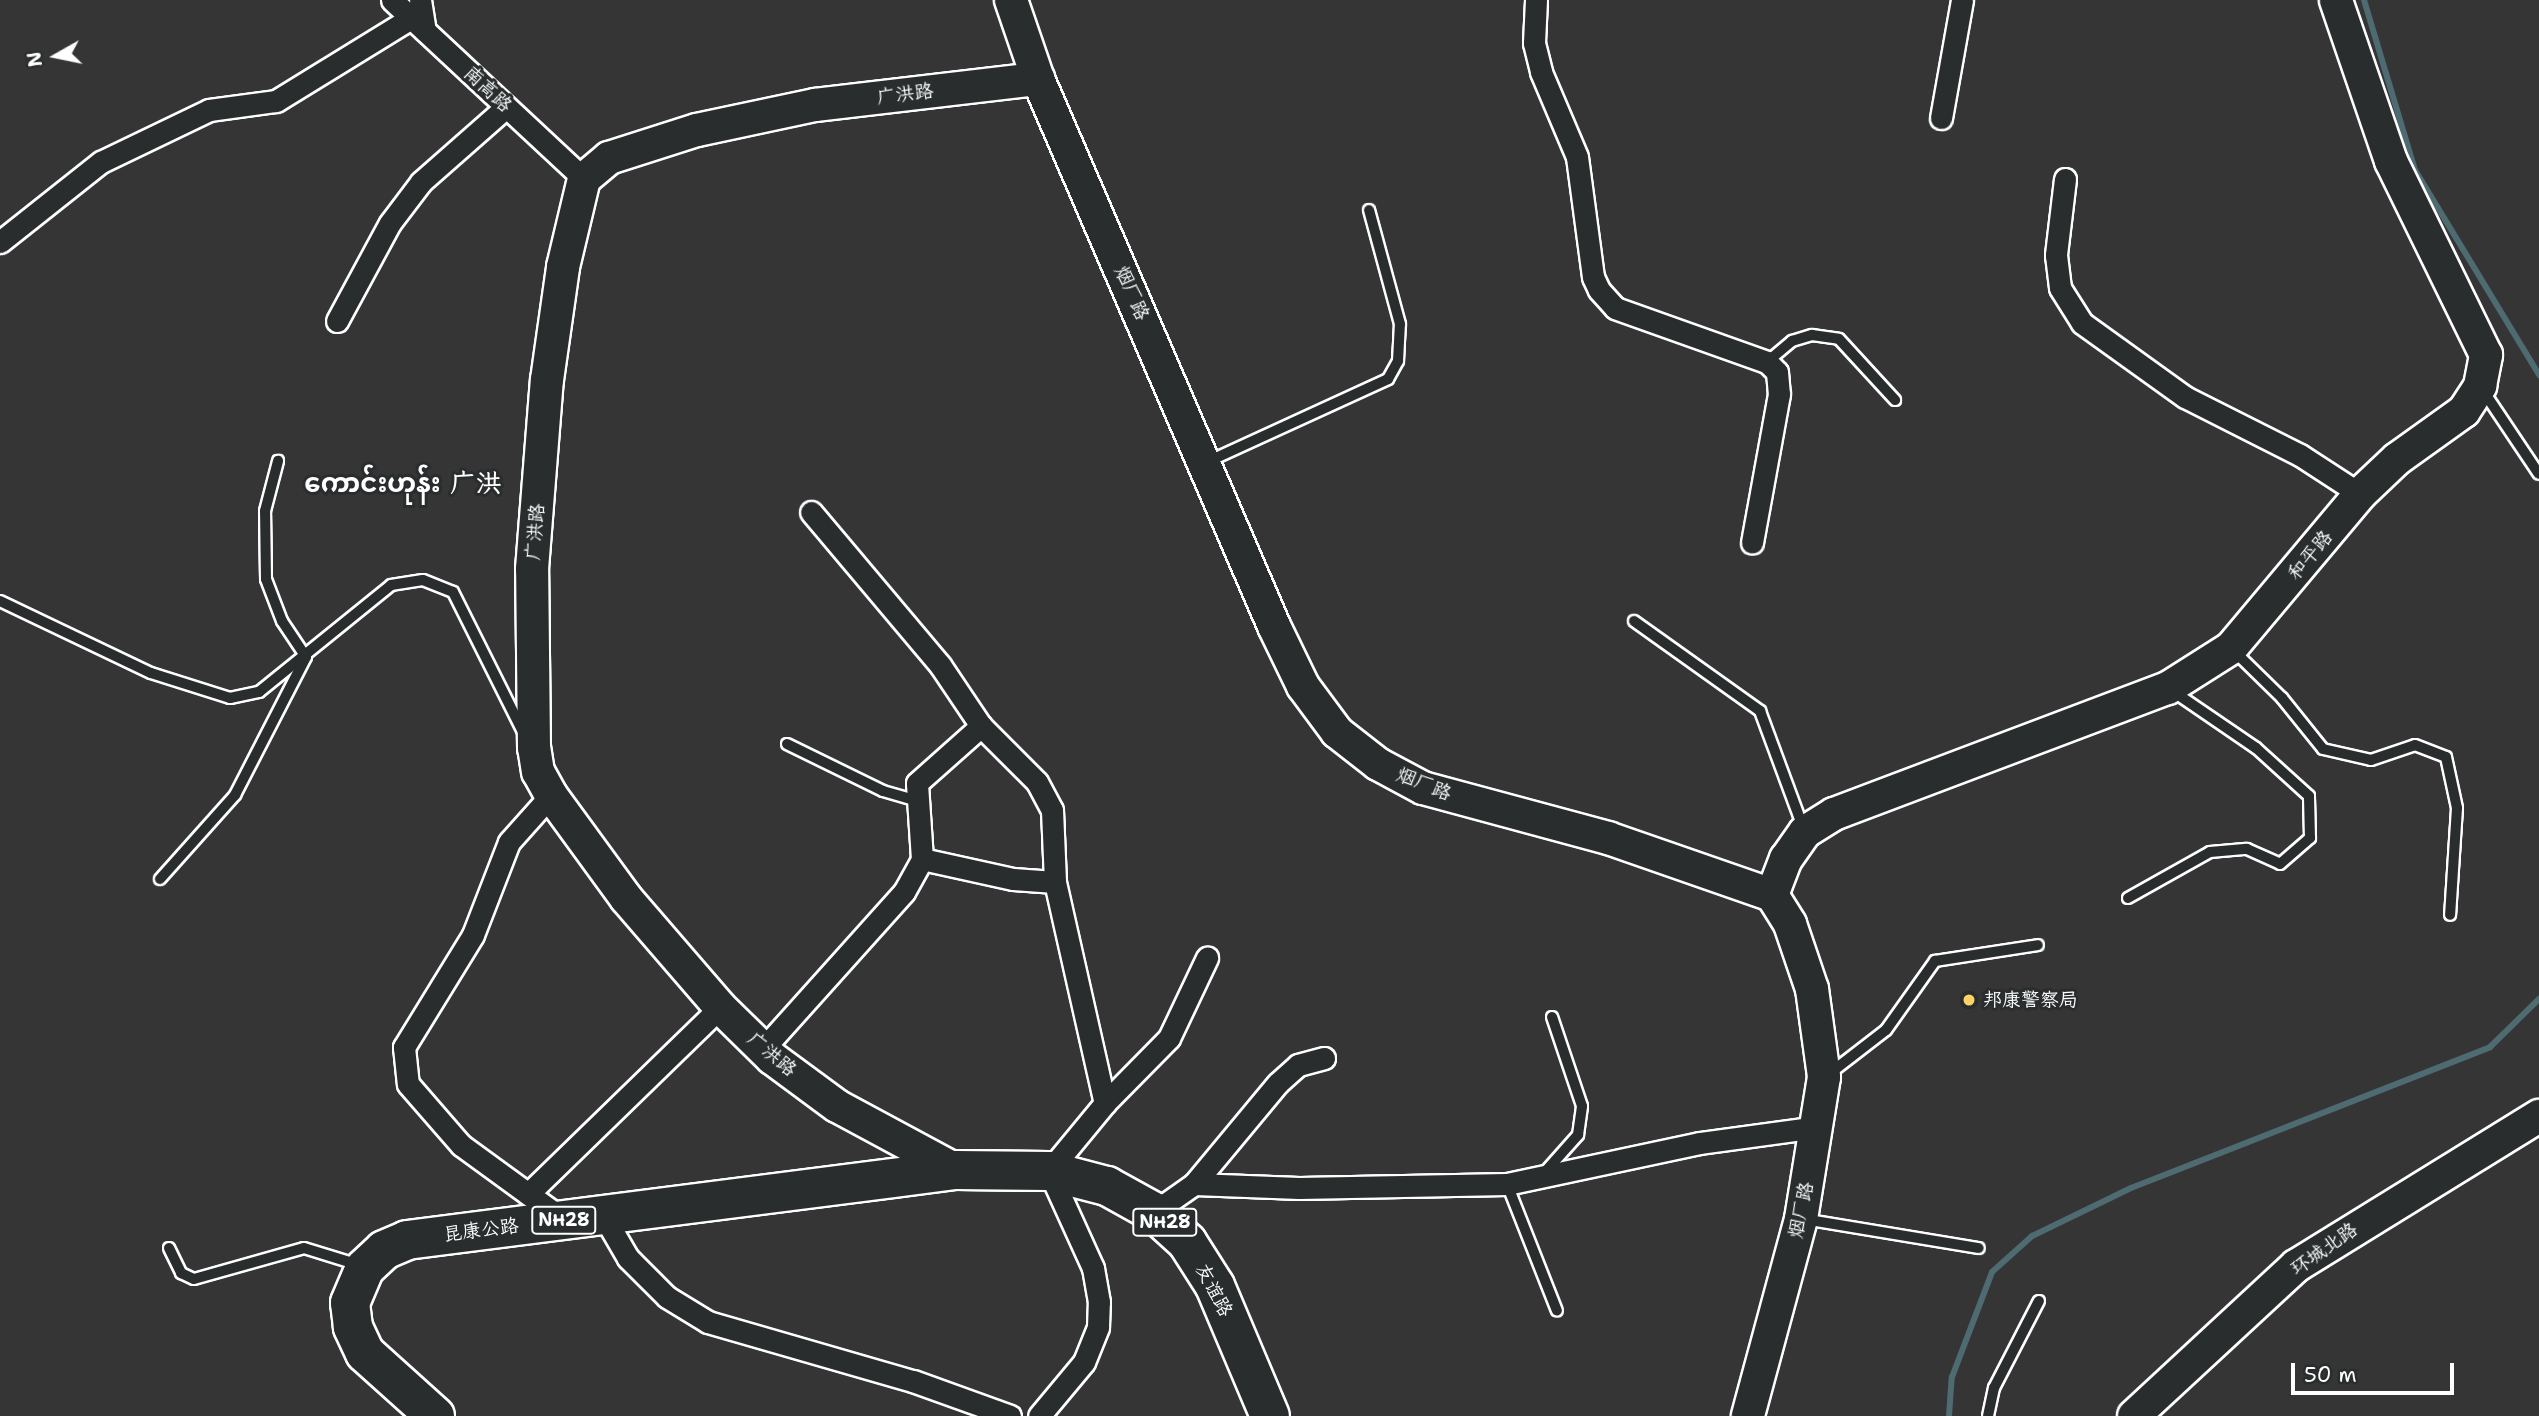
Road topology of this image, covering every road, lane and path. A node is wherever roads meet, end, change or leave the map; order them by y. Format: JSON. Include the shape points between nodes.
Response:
{"nodes":[{"id":1,"x":392,"y":0,"type":"edge"},
{"id":2,"x":1011,"y":0,"type":"edge"},
{"id":3,"x":1536,"y":0,"type":"edge"},
{"id":4,"x":1962,"y":0,"type":"edge"},
{"id":5,"x":2336,"y":0,"type":"edge"},
{"id":6,"x":419,"y":16,"type":"edge"},
{"id":7,"x":1038,"y":79,"type":"junction"},
{"id":8,"x":506,"y":107,"type":"junction"},
{"id":9,"x":1941,"y":118,"type":"dead end"},
{"id":10,"x":2065,"y":178,"type":"dead end"},
{"id":11,"x":584,"y":179,"type":"junction"},
{"id":12,"x":1369,"y":210,"type":"dead end"},
{"id":13,"x":0,"y":242,"type":"edge"},
{"id":14,"x":337,"y":321,"type":"dead end"},
{"id":15,"x":1767,"y":362,"type":"junction"},
{"id":16,"x":2480,"y":386,"type":"junction"},
{"id":17,"x":1895,"y":400,"type":"dead end"},
{"id":18,"x":278,"y":461,"type":"dead end"},
{"id":19,"x":1206,"y":463,"type":"junction"},
{"id":20,"x":2539,"y":474,"type":"edge"},
{"id":21,"x":2360,"y":494,"type":"junction"},
{"id":22,"x":811,"y":512,"type":"dead end"},
{"id":23,"x":1752,"y":543,"type":"dead end"},
{"id":24,"x":0,"y":601,"type":"edge"},
{"id":25,"x":1634,"y":621,"type":"dead end"},
{"id":26,"x":2231,"y":648,"type":"junction"},
{"id":27,"x":306,"y":657,"type":"junction"},
{"id":28,"x":2168,"y":688,"type":"junction"},
{"id":29,"x":981,"y":726,"type":"junction"},
{"id":30,"x":787,"y":744,"type":"dead end"},
{"id":31,"x":536,"y":759,"type":"junction"},
{"id":32,"x":551,"y":795,"type":"junction"},
{"id":33,"x":915,"y":800,"type":"junction"},
{"id":34,"x":1805,"y":832,"type":"junction"},
{"id":35,"x":922,"y":859,"type":"junction"},
{"id":36,"x":160,"y":879,"type":"dead end"},
{"id":37,"x":1055,"y":882,"type":"junction"},
{"id":38,"x":1772,"y":895,"type":"junction"},
{"id":39,"x":2128,"y":898,"type":"dead end"},
{"id":40,"x":2450,"y":915,"type":"dead end"},
{"id":41,"x":2038,"y":945,"type":"dead end"},
{"id":42,"x":1207,"y":958,"type":"dead end"},
{"id":43,"x":720,"y":1007,"type":"junction"},
{"id":44,"x":1552,"y":1017,"type":"dead end"},
{"id":45,"x":763,"y":1049,"type":"junction"},
{"id":46,"x":1324,"y":1058,"type":"dead end"},
{"id":47,"x":1824,"y":1077,"type":"junction"},
{"id":48,"x":1105,"y":1103,"type":"junction"},
{"id":49,"x":2539,"y":1116,"type":"edge"},
{"id":50,"x":1817,"y":1127,"type":"junction"},
{"id":51,"x":956,"y":1170,"type":"junction"},
{"id":52,"x":1049,"y":1171,"type":"junction"},
{"id":53,"x":1539,"y":1180,"type":"junction"},
{"id":54,"x":1194,"y":1184,"type":"junction"},
{"id":55,"x":1507,"y":1184,"type":"junction"},
{"id":56,"x":528,"y":1194,"type":"junction"},
{"id":57,"x":1154,"y":1212,"type":"junction"},
{"id":58,"x":603,"y":1215,"type":"junction"},
{"id":59,"x":1801,"y":1219,"type":"junction"},
{"id":60,"x":564,"y":1220,"type":"junction"},
{"id":61,"x":170,"y":1248,"type":"dead end"},
{"id":62,"x":1979,"y":1248,"type":"dead end"},
{"id":63,"x":365,"y":1268,"type":"junction"},
{"id":64,"x":2039,"y":1301,"type":"dead end"},
{"id":65,"x":1557,"y":1311,"type":"dead end"},
{"id":66,"x":435,"y":1416,"type":"edge"},
{"id":67,"x":1010,"y":1416,"type":"edge"},
{"id":68,"x":1039,"y":1416,"type":"edge"},
{"id":69,"x":1270,"y":1416,"type":"edge"},
{"id":70,"x":1748,"y":1416,"type":"edge"},
{"id":71,"x":1988,"y":1416,"type":"edge"},
{"id":72,"x":2134,"y":1416,"type":"edge"}],
"edges":[{"from":1,"to":6,"type":"street","name":"南高路"},
{"from":2,"to":7,"type":"street","name":"烟厂路"},
{"from":3,"to":15,"type":"street","via":[[1534,43],[1541,72],[1577,157],[1593,277],[1599,290],[1615,309],[1643,321]]},
{"from":4,"to":9,"type":"street"},
{"from":5,"to":16,"type":"street","name":"和平路","via":[[2391,161],[2486,355]]},
{"from":6,"to":8,"type":"street","name":"南高路"},
{"from":6,"to":13,"type":"street","via":[[276,101],[208,110],[101,162]]},
{"from":7,"to":11,"type":"street","name":"广洪路","via":[[814,105],[697,130],[609,158]]},
{"from":7,"to":19,"type":"street","name":"烟厂路"},
{"from":8,"to":11,"type":"street","name":"南高路"},
{"from":8,"to":14,"type":"street","via":[[421,182],[390,223]]},
{"from":10,"to":21,"type":"street","via":[[2056,255],[2060,288],[2082,323],[2185,397],[2300,456]]},
{"from":11,"to":31,"type":"street","name":"广洪路","via":[[563,267],[545,407],[532,569]]},
{"from":12,"to":19,"type":"lane","via":[[1400,324],[1398,361],[1388,379]]},
{"from":15,"to":17,"type":"lane","via":[[1792,341],[1812,335],[1839,339]]},
{"from":15,"to":23,"type":"street","via":[[1777,372],[1779,394]]},
{"from":16,"to":20,"type":"lane"},
{"from":16,"to":21,"type":"street","name":"和平路","via":[[2464,411],[2397,459]]},
{"from":18,"to":27,"type":"lane","via":[[265,512],[266,579],[282,621]]},
{"from":19,"to":38,"type":"street","name":"烟厂路","via":[[1303,686],[1337,732],[1378,764],[1423,788],[1608,838]]},
{"from":21,"to":26,"type":"street","name":"和平路"},
{"from":22,"to":29,"type":"street","via":[[940,665]]},
{"from":24,"to":27,"type":"lane","via":[[151,673],[230,698],[259,692]]},
{"from":25,"to":34,"type":"lane","via":[[1760,711]]},
{"from":26,"to":28,"type":"street","name":"和平路"},
{"from":26,"to":40,"type":"lane","via":[[2282,698],[2322,749],[2371,760],[2415,745],[2446,757],[2457,808]]},
{"from":27,"to":31,"type":"lane","via":[[391,585],[423,580],[453,592]]},
{"from":27,"to":36,"type":"lane","via":[[235,795]]},
{"from":28,"to":34,"type":"street","name":"和平路","via":[[1863,800]]},
{"from":28,"to":39,"type":"lane","via":[[2256,748],[2309,796],[2310,838],[2280,864],[2248,849],[2210,852]]},
{"from":29,"to":33,"type":"street","via":[[917,783]]},
{"from":29,"to":37,"type":"street","via":[[1037,782],[1052,810]]},
{"from":30,"to":33,"type":"lane","via":[[883,791]]},
{"from":31,"to":32,"type":"street","name":"广洪路"},
{"from":32,"to":43,"type":"street","name":"广洪路","via":[[626,898]]},
{"from":32,"to":56,"type":"street","via":[[509,842],[473,935],[404,1046],[408,1084],[461,1145]]},
{"from":33,"to":35,"type":"street"},
{"from":34,"to":38,"type":"street","name":"和平路","via":[[1786,859]]},
{"from":35,"to":37,"type":"street","via":[[1013,879]]},
{"from":35,"to":45,"type":"street","via":[[904,892]]},
{"from":37,"to":48,"type":"street"},
{"from":38,"to":47,"type":"street","name":"烟厂路","via":[[1804,958],[1820,1029]]},
{"from":41,"to":47,"type":"lane","via":[[1935,961],[1886,1030]]},
{"from":42,"to":48,"type":"street","via":[[1169,1038]]},
{"from":43,"to":45,"type":"street","name":"广洪路"},
{"from":43,"to":56,"type":"street"},
{"from":44,"to":53,"type":"lane","via":[[1582,1106],[1578,1135]]},
{"from":45,"to":51,"type":"street","name":"广洪路","via":[[837,1106]]},
{"from":46,"to":54,"type":"street","via":[[1298,1065],[1278,1083]]},
{"from":47,"to":50,"type":"street","name":"烟厂路"},
{"from":48,"to":52,"type":"street"},
{"from":49,"to":72,"type":"street","name":"环城北路","via":[[2296,1266]]},
{"from":50,"to":53,"type":"street","via":[[1700,1143]]},
{"from":50,"to":59,"type":"street","name":"烟厂路"},
{"from":51,"to":52,"type":"highway","name":"友谊路","number":"NH28"},
{"from":51,"to":58,"type":"highway","name":"昆康公路","number":"NH28"},
{"from":52,"to":57,"type":"highway","name":"友谊路","number":"NH28","via":[[1107,1186]]},
{"from":52,"to":68,"type":"street","via":[[1093,1268],[1098,1327],[1084,1362]]},
{"from":53,"to":55,"type":"street"},
{"from":54,"to":55,"type":"street","via":[[1299,1188]]},
{"from":54,"to":57,"type":"street"},
{"from":55,"to":65,"type":"lane"},
{"from":56,"to":60,"type":"street"},
{"from":57,"to":69,"type":"highway","name":"友谊路","number":"NH28","via":[[1187,1242],[1215,1286]]},
{"from":58,"to":60,"type":"highway","name":"昆康公路","number":"NH28"},
{"from":58,"to":67,"type":"street","via":[[628,1258],[667,1297],[708,1322],[913,1381]]},
{"from":59,"to":62,"type":"lane"},
{"from":59,"to":70,"type":"street","name":"烟厂路"},
{"from":60,"to":63,"type":"highway","name":"昆康公路","number":"NH28","via":[[407,1240],[384,1250]]},
{"from":61,"to":63,"type":"lane","via":[[181,1273],[194,1279],[304,1248]]},
{"from":63,"to":66,"type":"highway","name":"昆康公路","number":"NH28","via":[[350,1303],[353,1327],[365,1353]]},
{"from":64,"to":71,"type":"lane","via":[[1994,1388]]}]}
